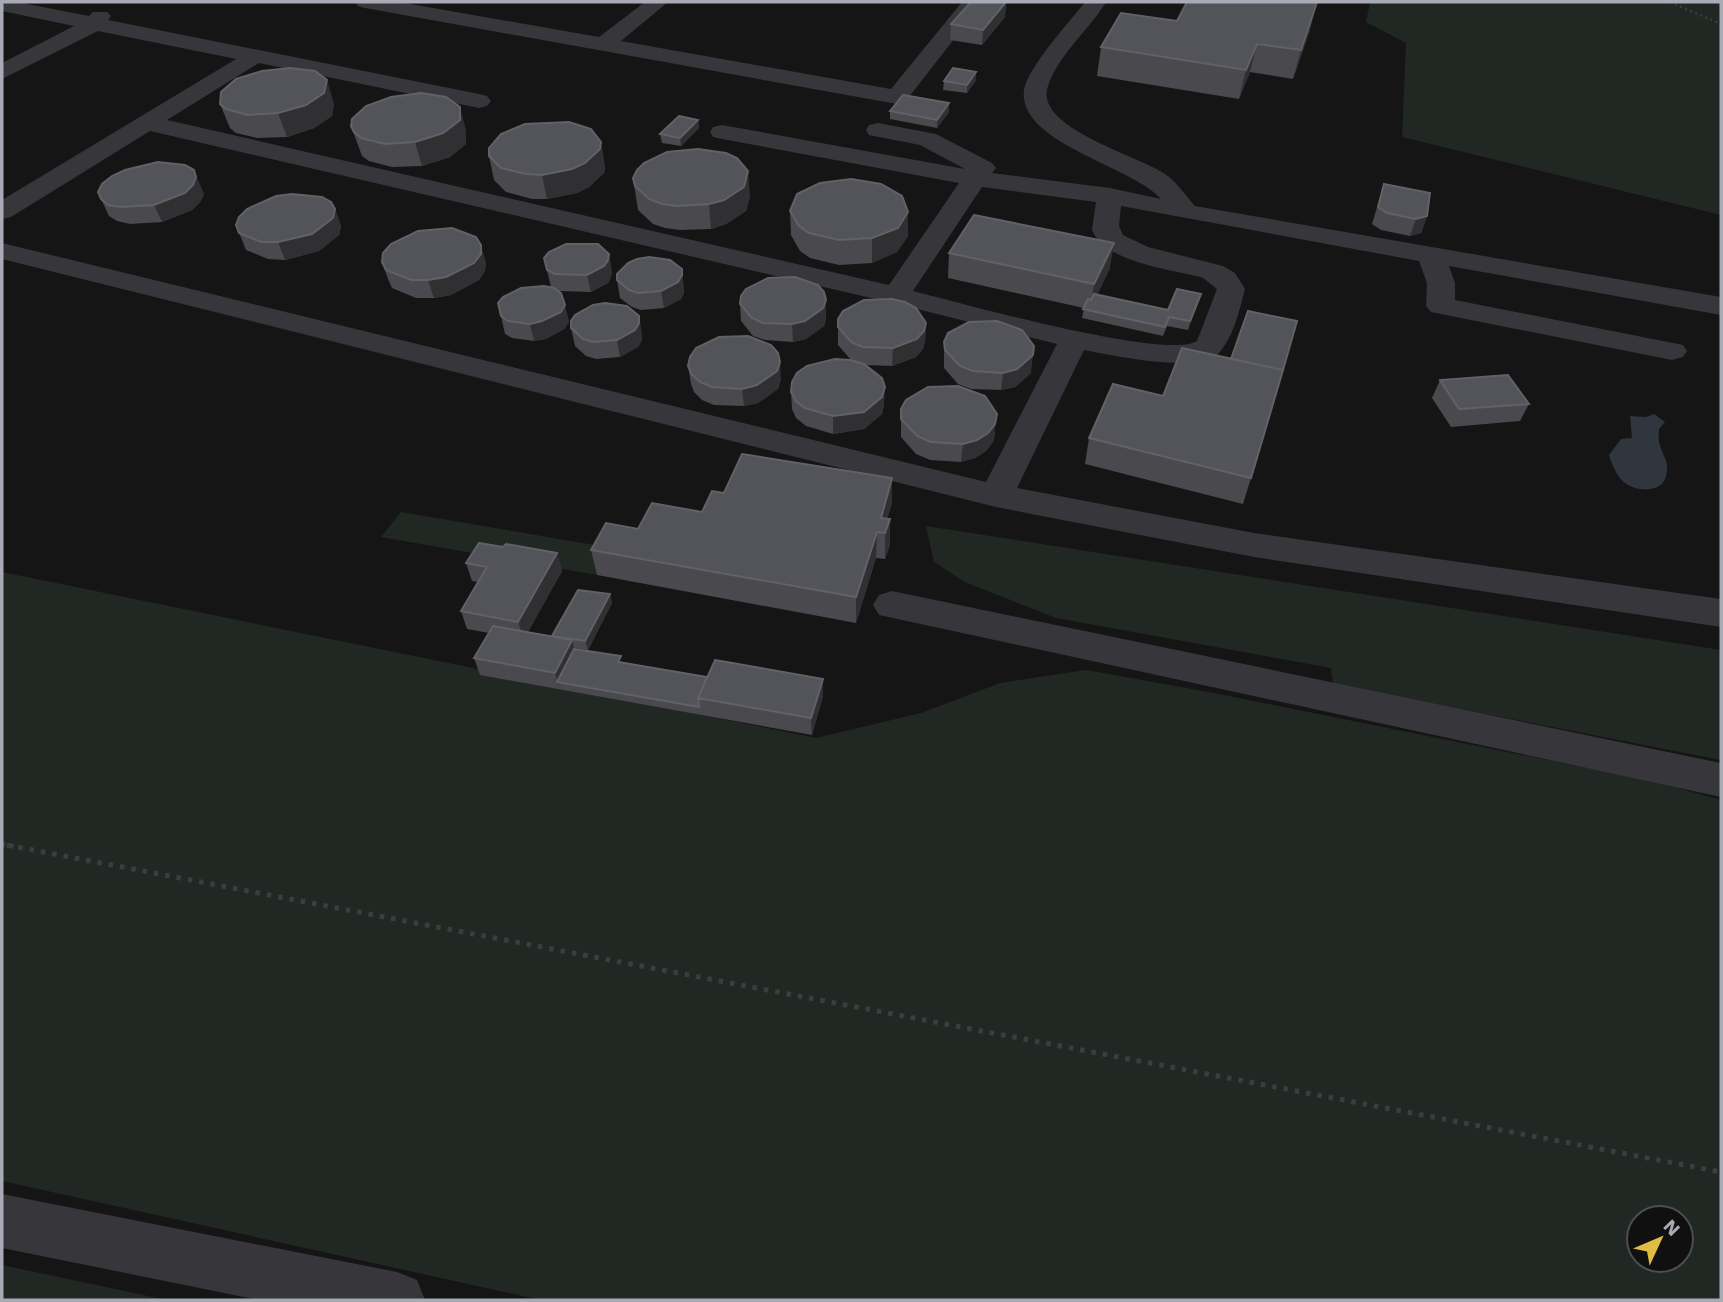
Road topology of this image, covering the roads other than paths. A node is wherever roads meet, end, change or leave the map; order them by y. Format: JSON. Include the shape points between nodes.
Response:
{"nodes":[{"id":1,"x":108,"y":2,"type":"edge"},
{"id":2,"x":365,"y":2,"type":"edge"},
{"id":3,"x":658,"y":2,"type":"edge"},
{"id":4,"x":973,"y":2,"type":"edge"},
{"id":5,"x":1096,"y":2,"type":"edge"},
{"id":6,"x":2,"y":5,"type":"edge"},
{"id":7,"x":96,"y":23,"type":"junction"},
{"id":8,"x":604,"y":44,"type":"junction"},
{"id":9,"x":254,"y":57,"type":"junction"},
{"id":10,"x":2,"y":72,"type":"edge"},
{"id":11,"x":479,"y":101,"type":"dead end"},
{"id":12,"x":147,"y":123,"type":"junction"},
{"id":13,"x":878,"y":130,"type":"dead end"},
{"id":14,"x":722,"y":132,"type":"dead end"},
{"id":15,"x":975,"y":178,"type":"junction"},
{"id":16,"x":1007,"y":182,"type":"junction"},
{"id":17,"x":1110,"y":196,"type":"junction"},
{"id":18,"x":2,"y":211,"type":"edge"},
{"id":19,"x":1186,"y":212,"type":"junction"},
{"id":20,"x":2,"y":251,"type":"edge"},
{"id":21,"x":1430,"y":254,"type":"junction"},
{"id":22,"x":896,"y":295,"type":"junction"},
{"id":23,"x":1721,"y":306,"type":"edge"},
{"id":24,"x":1075,"y":338,"type":"junction"},
{"id":25,"x":1672,"y":351,"type":"dead end"},
{"id":26,"x":996,"y":496,"type":"junction"},
{"id":27,"x":892,"y":605,"type":"dead end"},
{"id":28,"x":1721,"y":612,"type":"edge"},
{"id":29,"x":1721,"y":780,"type":"edge"},
{"id":30,"x":2,"y":1221,"type":"edge"},
{"id":31,"x":397,"y":1300,"type":"edge"}],
"edges":[{"from":1,"to":7,"type":"lane"},
{"from":2,"to":8,"type":"lane"},
{"from":3,"to":8,"type":"lane"},
{"from":4,"to":8,"type":"lane","via":[[897,97]]},
{"from":5,"to":19,"type":"lane","via":[[1050,63],[1035,90],[1038,106],[1055,128],[1156,179]]},
{"from":6,"to":7,"type":"lane"},
{"from":7,"to":9,"type":"lane"},
{"from":7,"to":10,"type":"lane"},
{"from":9,"to":11,"type":"lane"},
{"from":9,"to":12,"type":"lane"},
{"from":12,"to":18,"type":"lane"},
{"from":12,"to":22,"type":"lane"},
{"from":13,"to":16,"type":"lane","via":[[927,139]]},
{"from":14,"to":15,"type":"lane"},
{"from":15,"to":16,"type":"lane"},
{"from":15,"to":22,"type":"lane"},
{"from":16,"to":17,"type":"lane"},
{"from":17,"to":19,"type":"lane"},
{"from":17,"to":24,"type":"lane","via":[[1105,232],[1111,240],[1128,250],[1213,272],[1231,289],[1212,342],[1203,351],[1164,356]]},
{"from":19,"to":21,"type":"lane"},
{"from":20,"to":26,"type":"lane"},
{"from":21,"to":23,"type":"lane"},
{"from":21,"to":25,"type":"lane","via":[[1441,283],[1441,306]]},
{"from":22,"to":24,"type":"lane"},
{"from":24,"to":26,"type":"lane"},
{"from":26,"to":28,"type":"lane","via":[[1254,545]]},
{"from":27,"to":29,"type":"lane"},
{"from":30,"to":31,"type":"lane"}]}
